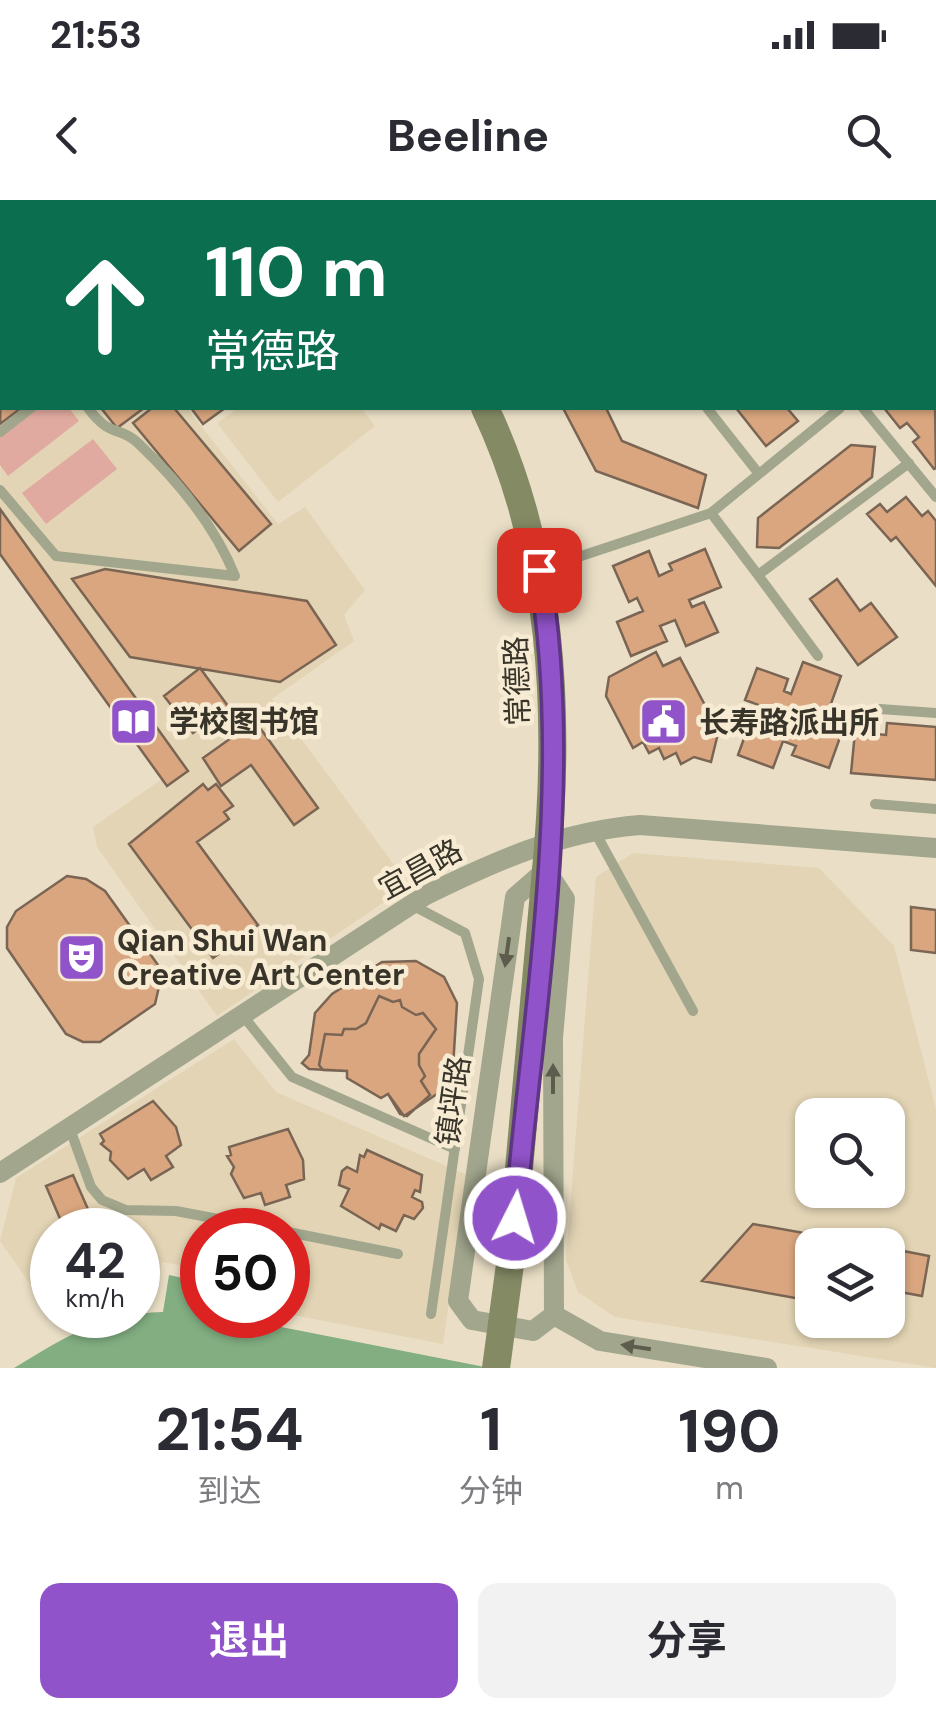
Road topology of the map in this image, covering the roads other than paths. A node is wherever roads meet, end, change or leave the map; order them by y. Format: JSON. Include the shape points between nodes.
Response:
{"nodes":[{"id":1,"x":28,"y":410,"type":"edge"},
{"id":2,"x":90,"y":410,"type":"edge"},
{"id":3,"x":486,"y":410,"type":"edge"},
{"id":4,"x":709,"y":410,"type":"edge"},
{"id":5,"x":838,"y":410,"type":"edge"},
{"id":6,"x":864,"y":410,"type":"edge"},
{"id":7,"x":0,"y":432,"type":"edge"},
{"id":8,"x":908,"y":463,"type":"junction"},
{"id":9,"x":759,"y":474,"type":"junction"},
{"id":10,"x":0,"y":490,"type":"edge"},
{"id":11,"x":936,"y":496,"type":"edge"},
{"id":12,"x":711,"y":513,"type":"junction"},
{"id":13,"x":539,"y":570,"type":"junction"},
{"id":14,"x":758,"y":575,"type":"junction"},
{"id":15,"x":818,"y":656,"type":"dead end"},
{"id":16,"x":880,"y":708,"type":"dead end"},
{"id":17,"x":936,"y":713,"type":"edge"},
{"id":18,"x":874,"y":804,"type":"dead end"},
{"id":19,"x":936,"y":809,"type":"edge"},
{"id":20,"x":593,"y":828,"type":"junction"},
{"id":21,"x":936,"y":848,"type":"edge"},
{"id":22,"x":548,"y":856,"type":"junction"},
{"id":23,"x":412,"y":904,"type":"junction"},
{"id":24,"x":693,"y":1010,"type":"dead end"},
{"id":25,"x":244,"y":1017,"type":"junction"},
{"id":26,"x":70,"y":1129,"type":"junction"},
{"id":27,"x":456,"y":1149,"type":"junction"},
{"id":28,"x":0,"y":1173,"type":"edge"},
{"id":29,"x":180,"y":1212,"type":"edge"},
{"id":30,"x":310,"y":1236,"type":"edge"},
{"id":31,"x":398,"y":1254,"type":"dead end"},
{"id":32,"x":431,"y":1314,"type":"dead end"},
{"id":33,"x":554,"y":1315,"type":"junction"},
{"id":34,"x":496,"y":1368,"type":"edge"},
{"id":35,"x":767,"y":1368,"type":"edge"}],
"edges":[{"from":1,"to":7,"type":"lane"},
{"from":2,"to":10,"type":"lane","via":[[105,430],[134,439],[219,535],[235,576],[56,556]]},
{"from":3,"to":13,"type":"main road","name":"常德路"},
{"from":4,"to":9,"type":"lane"},
{"from":5,"to":9,"type":"lane"},
{"from":6,"to":8,"type":"lane"},
{"from":8,"to":11,"type":"lane"},
{"from":8,"to":14,"type":"lane"},
{"from":9,"to":12,"type":"lane"},
{"from":12,"to":13,"type":"lane"},
{"from":12,"to":14,"type":"lane"},
{"from":13,"to":22,"type":"main road","name":"常德路","via":[[548,624]]},
{"from":14,"to":15,"type":"lane"},
{"from":16,"to":17,"type":"lane"},
{"from":18,"to":19,"type":"lane"},
{"from":20,"to":21,"type":"street","name":"宜昌路","via":[[640,824]]},
{"from":20,"to":22,"type":"street","name":"宜昌路"},
{"from":20,"to":24,"type":"lane"},
{"from":22,"to":23,"type":"street","name":"宜昌路","via":[[497,860]]},
{"from":33,"to":22,"type":"street","one_way":true,"via":[[553,1038],[564,898]]},
{"from":22,"to":33,"type":"street","name":"镇坪路","one_way":true,"via":[[515,896],[458,1301],[472,1320],[533,1331]]},
{"from":22,"to":34,"type":"main road","bridge":true},
{"from":23,"to":25,"type":"street","name":"宜昌路"},
{"from":23,"to":27,"type":"lane","via":[[464,933],[479,979]]},
{"from":25,"to":26,"type":"street","name":"宜昌路"},
{"from":25,"to":27,"type":"lane","via":[[292,1077]]},
{"from":26,"to":28,"type":"street","name":"宜昌路"},
{"from":26,"to":29,"type":"lane","via":[[91,1188],[102,1200],[126,1210]]},
{"from":27,"to":32,"type":"lane"},
{"from":30,"to":31,"type":"lane"},
{"from":35,"to":33,"type":"street","one_way":true,"via":[[600,1341]]}]}
